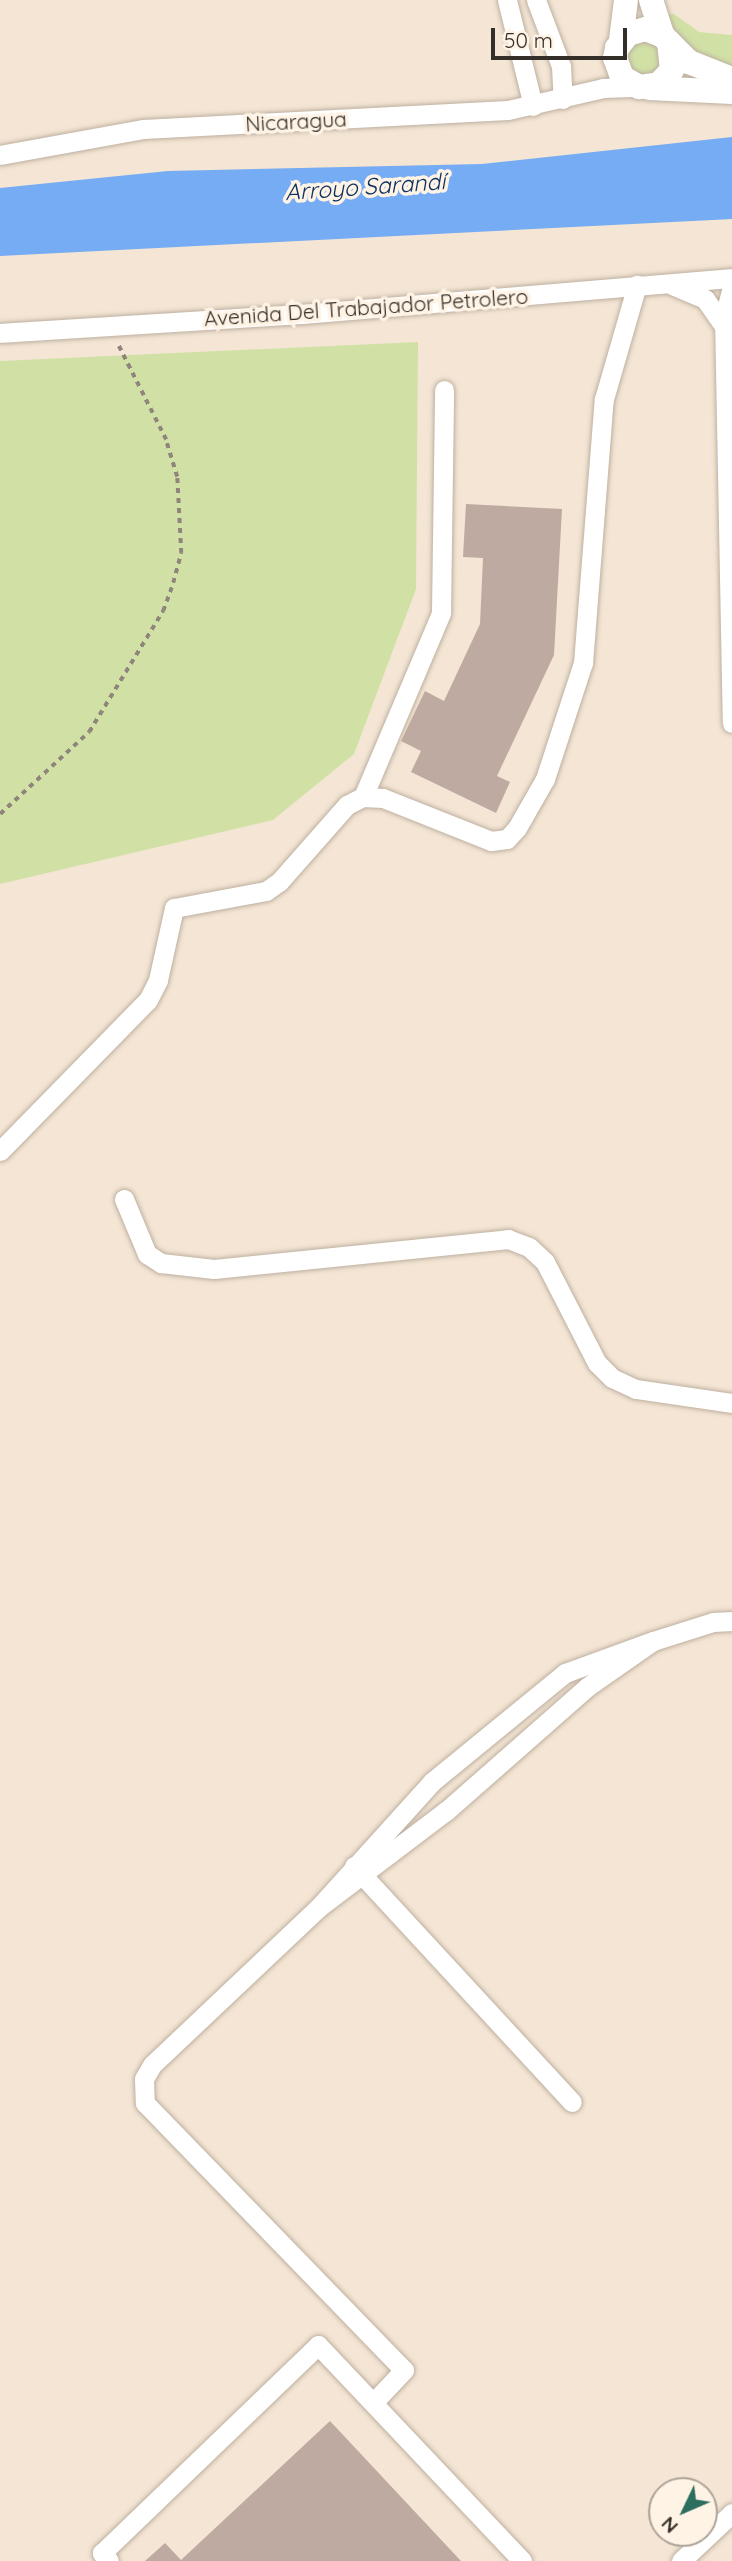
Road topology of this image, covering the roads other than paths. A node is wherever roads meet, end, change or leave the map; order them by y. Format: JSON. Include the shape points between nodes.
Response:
{"nodes":[{"id":1,"x":506,"y":0,"type":"edge"},
{"id":2,"x":536,"y":0,"type":"edge"},
{"id":3,"x":626,"y":0,"type":"edge"},
{"id":4,"x":652,"y":0,"type":"edge"},
{"id":5,"x":666,"y":39,"type":"junction"},
{"id":6,"x":618,"y":49,"type":"junction"},
{"id":7,"x":732,"y":79,"type":"edge"},
{"id":8,"x":644,"y":87,"type":"junction"},
{"id":9,"x":593,"y":91,"type":"junction"},
{"id":10,"x":732,"y":92,"type":"edge"},
{"id":11,"x":563,"y":99,"type":"junction"},
{"id":12,"x":533,"y":106,"type":"junction"},
{"id":13,"x":0,"y":155,"type":"edge"},
{"id":14,"x":732,"y":278,"type":"edge"},
{"id":15,"x":665,"y":283,"type":"junction"},
{"id":16,"x":637,"y":285,"type":"junction"},
{"id":17,"x":732,"y":286,"type":"edge"},
{"id":18,"x":724,"y":326,"type":"junction"},
{"id":19,"x":0,"y":333,"type":"edge"},
{"id":20,"x":444,"y":390,"type":"dead end"},
{"id":21,"x":732,"y":723,"type":"edge"},
{"id":22,"x":363,"y":797,"type":"junction"},
{"id":23,"x":0,"y":1151,"type":"edge"},
{"id":24,"x":124,"y":1199,"type":"dead end"},
{"id":25,"x":732,"y":1403,"type":"edge"},
{"id":26,"x":732,"y":1621,"type":"edge"},
{"id":27,"x":653,"y":1640,"type":"junction"},
{"id":28,"x":358,"y":1870,"type":"junction"},
{"id":29,"x":572,"y":2102,"type":"dead end"},
{"id":30,"x":374,"y":2402,"type":"junction"},
{"id":31,"x":732,"y":2513,"type":"edge"},
{"id":32,"x":109,"y":2561,"type":"edge"},
{"id":33,"x":522,"y":2561,"type":"edge"},
{"id":34,"x":681,"y":2561,"type":"edge"}],
"edges":[{"from":1,"to":12,"type":"street"},
{"from":2,"to":11,"type":"street","via":[[561,66]]},
{"from":3,"to":6,"type":"main road"},
{"from":4,"to":5,"type":"main road"},
{"from":5,"to":6,"type":"main road","via":[[637,30]]},
{"from":5,"to":7,"type":"main road","via":[[689,62]]},
{"from":5,"to":8,"type":"main road","via":[[672,70]]},
{"from":6,"to":8,"type":"main road","via":[[622,77]]},
{"from":6,"to":9,"type":"street","via":[[608,75]]},
{"from":8,"to":9,"type":"street","name":"Nicaragua"},
{"from":8,"to":10,"type":"main road","name":"Nicaragua"},
{"from":9,"to":11,"type":"street","name":"Nicaragua"},
{"from":11,"to":12,"type":"street","name":"Nicaragua"},
{"from":12,"to":13,"type":"street","name":"Nicaragua","via":[[143,129]]},
{"from":14,"to":15,"type":"street","name":"Avenida Del Trabajador Petrolero"},
{"from":15,"to":16,"type":"street","name":"Avenida Del Trabajador Petrolero"},
{"from":15,"to":18,"type":"street","via":[[705,299]]},
{"from":16,"to":19,"type":"street","name":"Avenida Del Trabajador Petrolero"},
{"from":16,"to":22,"type":"street","via":[[604,399],[583,663],[545,779],[517,828],[507,839],[491,841],[383,798]]},
{"from":17,"to":18,"type":"street"},
{"from":18,"to":21,"type":"street"},
{"from":20,"to":22,"type":"street","via":[[441,613]]},
{"from":22,"to":23,"type":"street","via":[[347,805],[266,891],[174,908],[158,980],[148,1000]]},
{"from":24,"to":25,"type":"street","via":[[147,1254],[161,1264],[203,1268],[508,1239],[529,1247],[545,1262],[597,1363],[612,1378],[636,1390]]},
{"from":26,"to":27,"type":"street"},
{"from":27,"to":28,"type":"street","via":[[587,1687],[446,1811]]},
{"from":27,"to":28,"type":"street","via":[[601,1657],[546,1685],[432,1782]]},
{"from":28,"to":29,"type":"street"},
{"from":28,"to":30,"type":"street","via":[[152,2065],[142,2093],[145,2103],[404,2370]]},
{"from":30,"to":32,"type":"street","via":[[318,2344],[102,2553]]},
{"from":30,"to":33,"type":"street"},
{"from":31,"to":34,"type":"street"}]}
